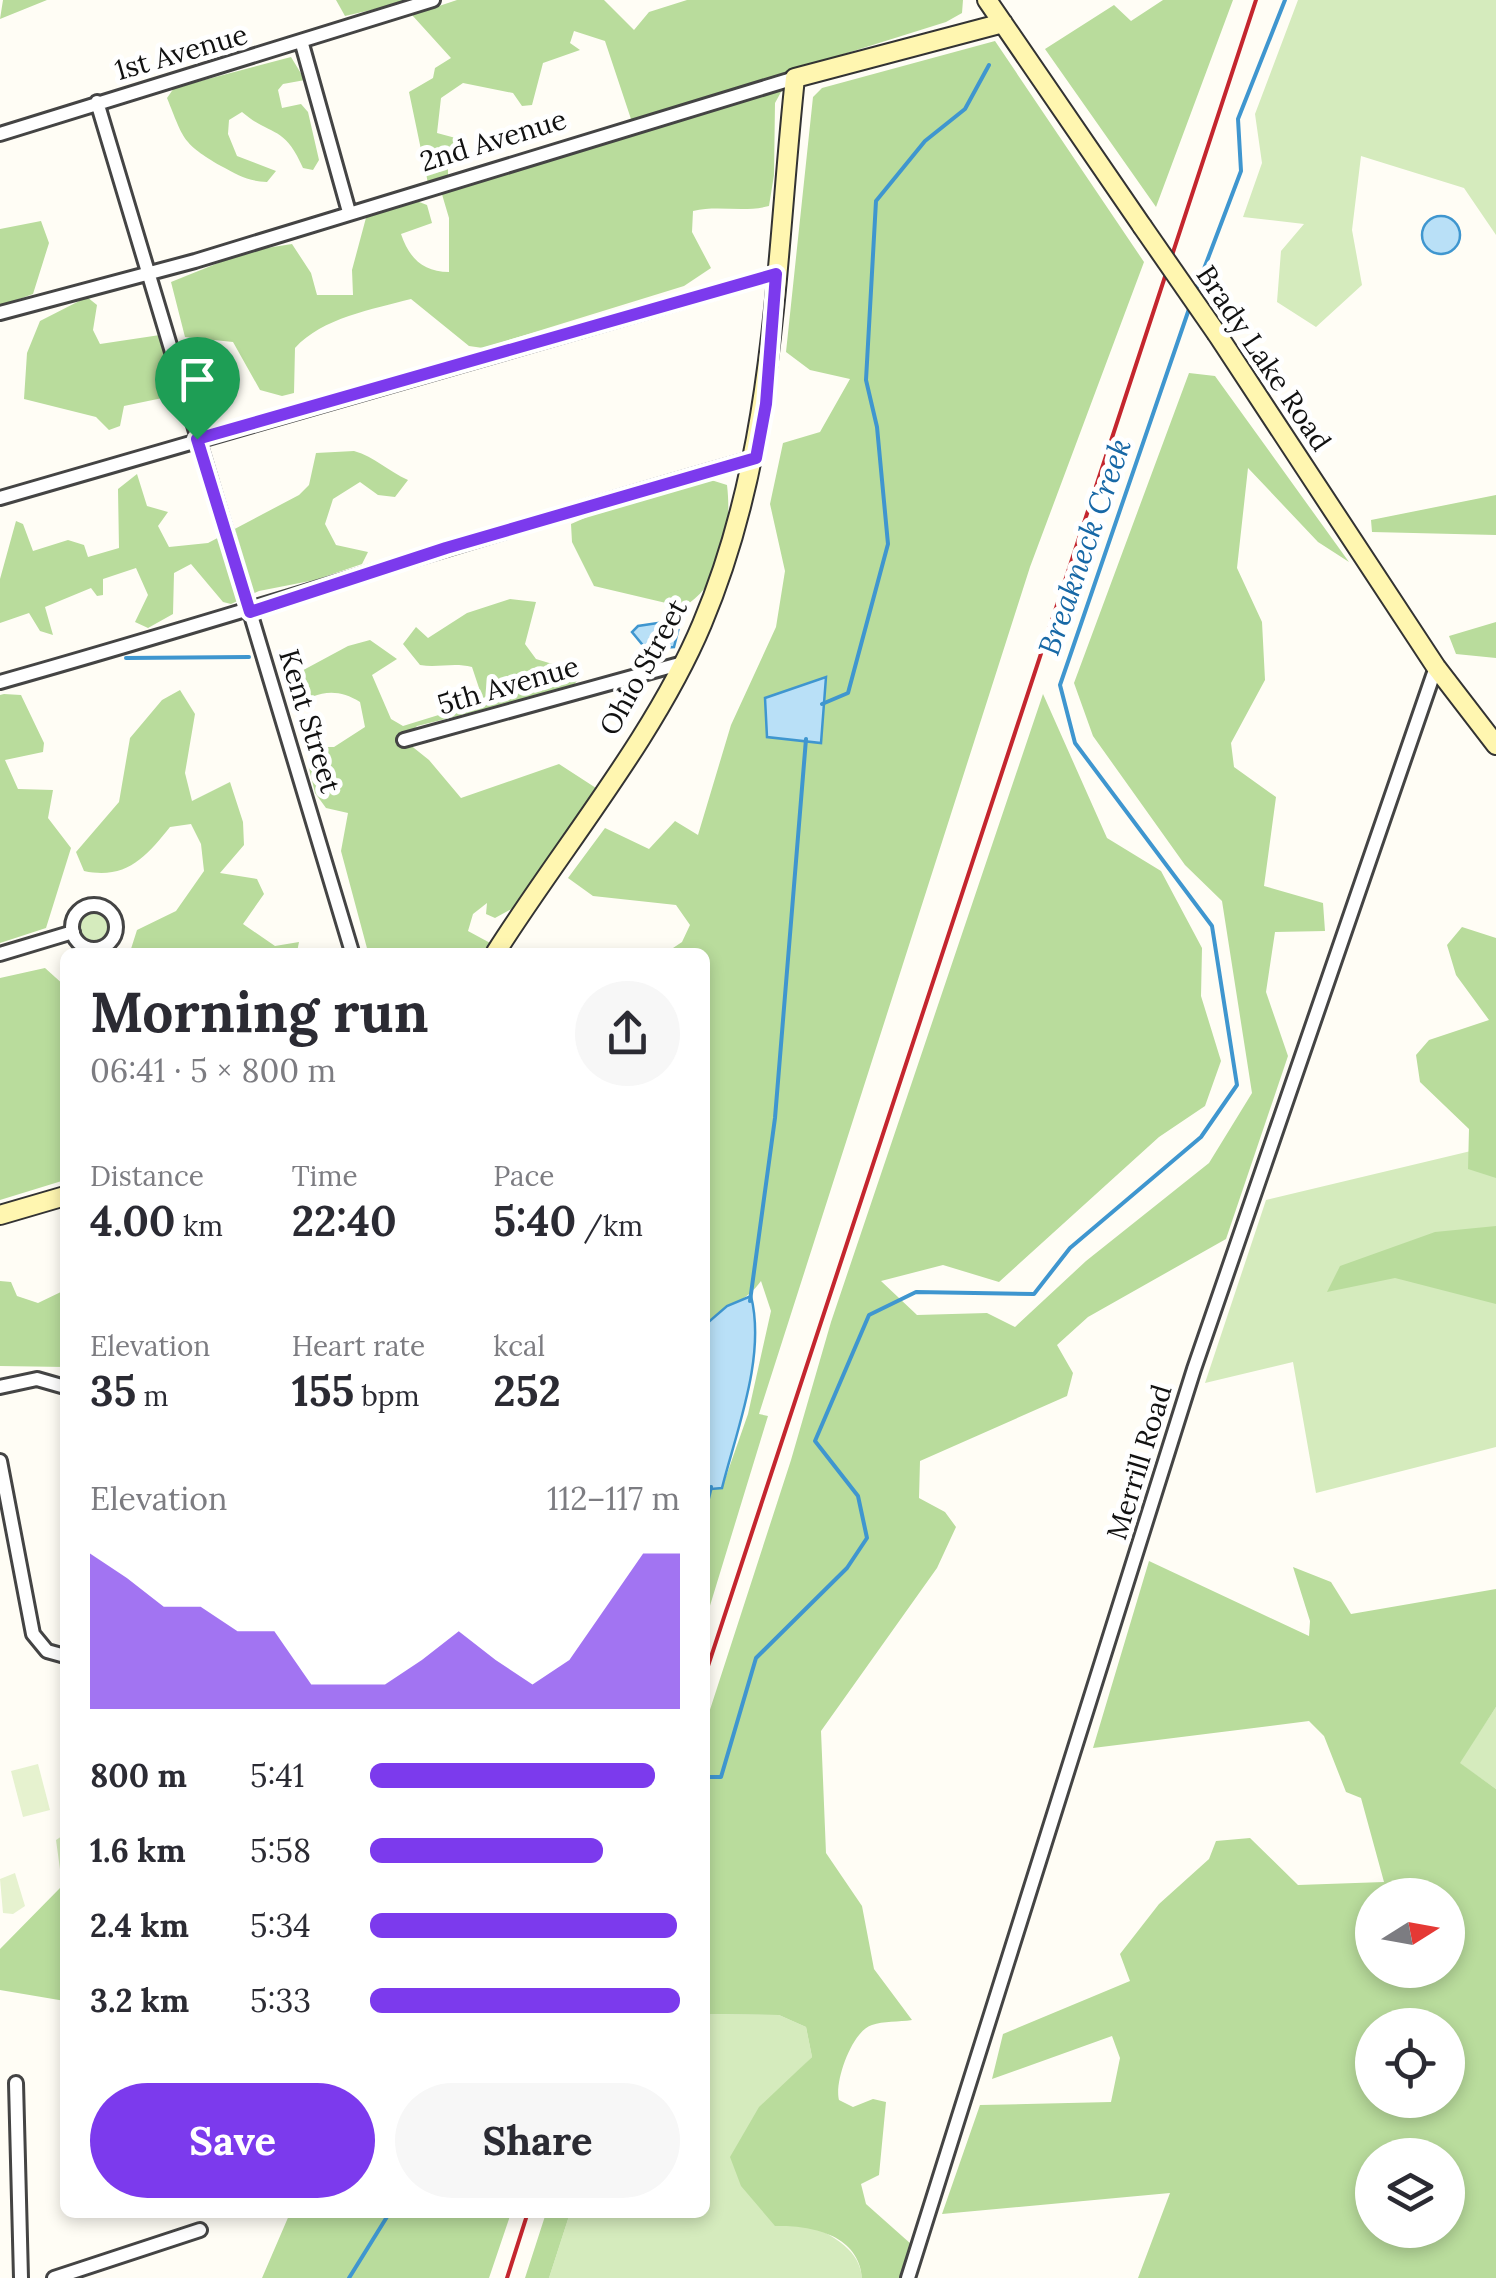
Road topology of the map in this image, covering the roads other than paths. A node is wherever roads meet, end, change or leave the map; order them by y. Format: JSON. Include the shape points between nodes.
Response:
{"nodes":[{"id":1,"x":433,"y":0,"type":"edge"},
{"id":2,"x":987,"y":0,"type":"edge"},
{"id":3,"x":1003,"y":22,"type":"junction"},
{"id":4,"x":302,"y":44,"type":"junction"},
{"id":5,"x":796,"y":78,"type":"junction"},
{"id":6,"x":96,"y":102,"type":"junction"},
{"id":7,"x":0,"y":134,"type":"edge"},
{"id":8,"x":349,"y":212,"type":"junction"},
{"id":9,"x":150,"y":274,"type":"junction"},
{"id":10,"x":776,"y":274,"type":"junction"},
{"id":11,"x":0,"y":313,"type":"edge"},
{"id":12,"x":197,"y":439,"type":"junction"},
{"id":13,"x":756,"y":458,"type":"junction"},
{"id":14,"x":0,"y":498,"type":"edge"},
{"id":15,"x":250,"y":612,"type":"junction"},
{"id":16,"x":684,"y":662,"type":"junction"},
{"id":17,"x":1436,"y":667,"type":"junction"},
{"id":18,"x":0,"y":682,"type":"edge"},
{"id":19,"x":404,"y":740,"type":"dead end"},
{"id":20,"x":1496,"y":745,"type":"edge"},
{"id":21,"x":73,"y":932,"type":"dead end"},
{"id":22,"x":351,"y":948,"type":"edge"},
{"id":23,"x":499,"y":948,"type":"edge"},
{"id":24,"x":0,"y":954,"type":"edge"},
{"id":25,"x":60,"y":1197,"type":"edge"},
{"id":26,"x":0,"y":1215,"type":"edge"},
{"id":27,"x":0,"y":1386,"type":"edge"},
{"id":28,"x":60,"y":1386,"type":"edge"},
{"id":29,"x":0,"y":1461,"type":"edge"},
{"id":30,"x":60,"y":1654,"type":"edge"},
{"id":31,"x":16,"y":2083,"type":"dead end"},
{"id":32,"x":200,"y":2230,"type":"dead end"},
{"id":33,"x":20,"y":2278,"type":"edge"},
{"id":34,"x":54,"y":2278,"type":"edge"},
{"id":35,"x":908,"y":2278,"type":"edge"}],
"edges":[{"from":1,"to":4,"type":"street","name":"1st Avenue"},
{"from":2,"to":3,"type":"street","name":"Brady Lake Road"},
{"from":3,"to":5,"type":"street","name":"2nd Avenue"},
{"from":3,"to":17,"type":"street","name":"Brady Lake Road","bridge":true},
{"from":4,"to":6,"type":"street","name":"1st Avenue"},
{"from":4,"to":8,"type":"street"},
{"from":5,"to":8,"type":"street","name":"2nd Avenue"},
{"from":5,"to":10,"type":"street","name":"Ohio Street"},
{"from":6,"to":7,"type":"street","name":"1st Avenue"},
{"from":6,"to":9,"type":"street","name":"Kent Street"},
{"from":8,"to":9,"type":"street","name":"2nd Avenue"},
{"from":9,"to":11,"type":"street","name":"2nd Avenue"},
{"from":9,"to":12,"type":"street","name":"Kent Street"},
{"from":10,"to":12,"type":"street"},
{"from":10,"to":13,"type":"street","name":"Ohio Street"},
{"from":12,"to":14,"type":"street"},
{"from":12,"to":15,"type":"street","name":"Kent Street"},
{"from":13,"to":15,"type":"street","via":[[482,536]]},
{"from":13,"to":16,"type":"street","name":"Ohio Street","via":[[719,578]]},
{"from":15,"to":18,"type":"street"},
{"from":15,"to":22,"type":"street","name":"Kent Street"},
{"from":16,"to":19,"type":"street","name":"5th Avenue"},
{"from":16,"to":23,"type":"street","name":"Ohio Street"},
{"from":17,"to":20,"type":"street","name":"Brady Lake Road"},
{"from":17,"to":35,"type":"street","name":"Merrill Road","via":[[1194,1369]]},
{"from":21,"to":24,"type":"street"},
{"from":25,"to":26,"type":"street"},
{"from":27,"to":28,"type":"street","via":[[37,1379]]},
{"from":29,"to":30,"type":"street","via":[[33,1634]]},
{"from":31,"to":33,"type":"street"},
{"from":32,"to":34,"type":"street"}]}
